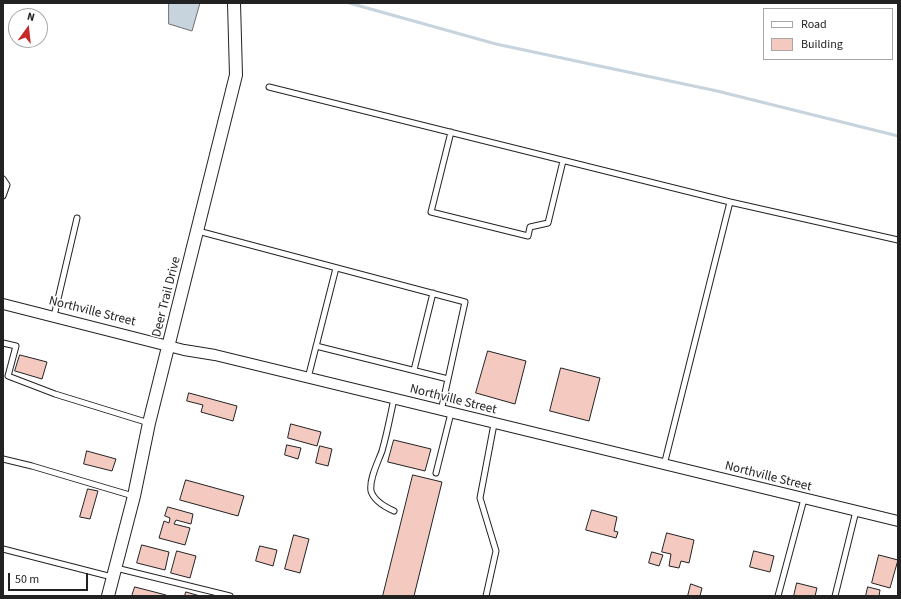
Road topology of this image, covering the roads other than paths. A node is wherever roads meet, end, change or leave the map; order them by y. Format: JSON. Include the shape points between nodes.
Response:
{"nodes":[{"id":1,"x":234,"y":3,"type":"edge"},
{"id":2,"x":269,"y":87,"type":"dead end"},
{"id":3,"x":451,"y":132,"type":"junction"},
{"id":4,"x":563,"y":161,"type":"junction"},
{"id":5,"x":3,"y":179,"type":"edge"},
{"id":6,"x":3,"y":196,"type":"edge"},
{"id":7,"x":730,"y":202,"type":"junction"},
{"id":8,"x":77,"y":218,"type":"dead end"},
{"id":9,"x":198,"y":231,"type":"junction"},
{"id":10,"x":898,"y":240,"type":"edge"},
{"id":11,"x":336,"y":268,"type":"junction"},
{"id":12,"x":433,"y":293,"type":"junction"},
{"id":13,"x":3,"y":304,"type":"edge"},
{"id":14,"x":54,"y":316,"type":"junction"},
{"id":15,"x":3,"y":343,"type":"edge"},
{"id":16,"x":170,"y":346,"type":"junction"},
{"id":17,"x":316,"y":346,"type":"junction"},
{"id":18,"x":414,"y":370,"type":"junction"},
{"id":19,"x":308,"y":378,"type":"junction"},
{"id":20,"x":448,"y":379,"type":"junction"},
{"id":21,"x":394,"y":399,"type":"junction"},
{"id":22,"x":446,"y":412,"type":"junction"},
{"id":23,"x":149,"y":423,"type":"junction"},
{"id":24,"x":494,"y":424,"type":"junction"},
{"id":25,"x":3,"y":459,"type":"edge"},
{"id":26,"x":664,"y":465,"type":"junction"},
{"id":27,"x":436,"y":474,"type":"dead end"},
{"id":28,"x":134,"y":496,"type":"junction"},
{"id":29,"x":804,"y":498,"type":"junction"},
{"id":30,"x":394,"y":511,"type":"dead end"},
{"id":31,"x":856,"y":511,"type":"junction"},
{"id":32,"x":898,"y":521,"type":"edge"},
{"id":33,"x":3,"y":549,"type":"edge"},
{"id":34,"x":113,"y":572,"type":"junction"},
{"id":35,"x":779,"y":590,"type":"junction"},
{"id":36,"x":108,"y":596,"type":"edge"},
{"id":37,"x":230,"y":596,"type":"edge"},
{"id":38,"x":486,"y":596,"type":"edge"},
{"id":39,"x":778,"y":596,"type":"edge"},
{"id":40,"x":784,"y":596,"type":"edge"},
{"id":41,"x":835,"y":596,"type":"edge"}],
"edges":[{"from":1,"to":9,"type":"street","name":"Deer Trail Drive","via":[[236,75]]},
{"from":2,"to":3,"type":"lane"},
{"from":3,"to":4,"type":"lane"},
{"from":3,"to":4,"type":"lane","via":[[432,212],[528,236],[530,227],[548,223]]},
{"from":4,"to":7,"type":"lane"},
{"from":5,"to":6,"type":"lane","via":[[7,185]]},
{"from":7,"to":10,"type":"lane"},
{"from":7,"to":26,"type":"lane"},
{"from":8,"to":14,"type":"lane"},
{"from":9,"to":11,"type":"lane"},
{"from":9,"to":16,"type":"street","name":"Deer Trail Drive"},
{"from":11,"to":12,"type":"lane"},
{"from":11,"to":17,"type":"lane"},
{"from":12,"to":18,"type":"lane"},
{"from":12,"to":20,"type":"lane","via":[[465,302]]},
{"from":13,"to":14,"type":"street","name":"Northville Street"},
{"from":14,"to":16,"type":"street","name":"Northville Street"},
{"from":15,"to":23,"type":"lane","via":[[16,346],[8,376],[55,394]]},
{"from":16,"to":19,"type":"street","name":"Northville Street"},
{"from":16,"to":23,"type":"street","name":"Deer Trail Drive"},
{"from":17,"to":18,"type":"lane"},
{"from":17,"to":19,"type":"lane"},
{"from":18,"to":20,"type":"lane"},
{"from":19,"to":21,"type":"street","name":"Northville Street"},
{"from":20,"to":22,"type":"lane"},
{"from":21,"to":22,"type":"street","name":"Northville Street"},
{"from":21,"to":30,"type":"lane","via":[[371,491],[377,500]]},
{"from":22,"to":24,"type":"street","name":"Northville Street"},
{"from":22,"to":27,"type":"lane"},
{"from":23,"to":28,"type":"street","name":"Deer Trail Drive"},
{"from":24,"to":26,"type":"street","name":"Northville Street"},
{"from":24,"to":38,"type":"lane","via":[[480,498],[496,551]]},
{"from":25,"to":28,"type":"lane"},
{"from":26,"to":29,"type":"street","name":"Northville Street"},
{"from":28,"to":34,"type":"street","name":"Deer Trail Drive"},
{"from":29,"to":31,"type":"street","name":"Northville Street"},
{"from":29,"to":35,"type":"lane"},
{"from":31,"to":32,"type":"street","name":"Northville Street"},
{"from":31,"to":41,"type":"lane"},
{"from":33,"to":34,"type":"lane"},
{"from":34,"to":36,"type":"street","name":"Deer Trail Drive"},
{"from":34,"to":37,"type":"lane"},
{"from":35,"to":39,"type":"lane"},
{"from":35,"to":40,"type":"lane"}]}
